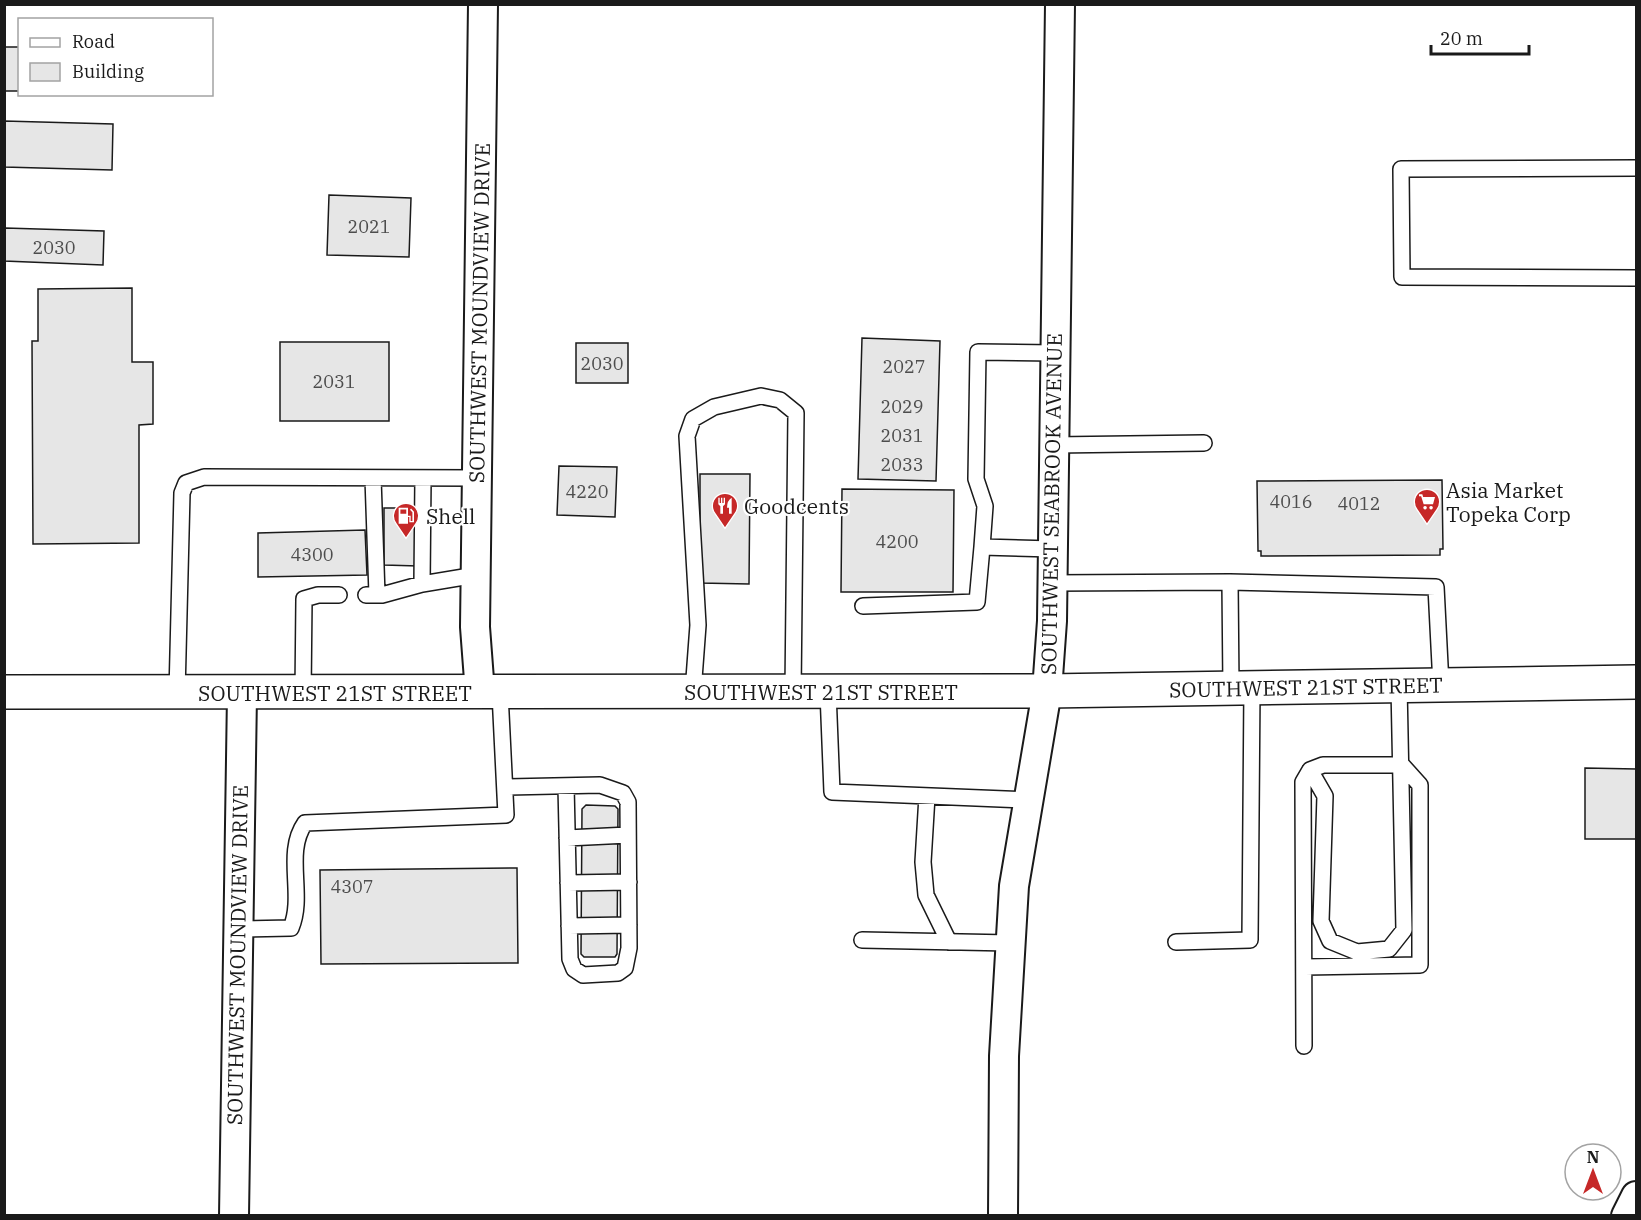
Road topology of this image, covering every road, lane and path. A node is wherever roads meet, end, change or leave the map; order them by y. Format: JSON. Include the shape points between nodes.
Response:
{"nodes":[{"id":1,"x":483,"y":4,"type":"edge"},
{"id":2,"x":1060,"y":4,"type":"edge"},
{"id":3,"x":1636,"y":168,"type":"edge"},
{"id":4,"x":1636,"y":278,"type":"edge"},
{"id":5,"x":1055,"y":353,"type":"junction"},
{"id":6,"x":1204,"y":443,"type":"dead end"},
{"id":7,"x":1054,"y":445,"type":"junction"},
{"id":8,"x":373,"y":478,"type":"junction"},
{"id":9,"x":423,"y":478,"type":"junction"},
{"id":10,"x":477,"y":478,"type":"junction"},
{"id":11,"x":982,"y":547,"type":"junction"},
{"id":12,"x":1053,"y":549,"type":"junction"},
{"id":13,"x":476,"y":575,"type":"junction"},
{"id":14,"x":1230,"y":582,"type":"junction"},
{"id":15,"x":1052,"y":583,"type":"junction"},
{"id":16,"x":422,"y":584,"type":"junction"},
{"id":17,"x":339,"y":595,"type":"dead end"},
{"id":18,"x":863,"y":606,"type":"dead end"},
{"id":19,"x":1636,"y":682,"type":"edge"},
{"id":20,"x":1441,"y":685,"type":"junction"},
{"id":21,"x":1399,"y":686,"type":"junction"},
{"id":22,"x":1242,"y":688,"type":"junction"},
{"id":23,"x":1047,"y":691,"type":"junction"},
{"id":24,"x":4,"y":692,"type":"edge"},
{"id":25,"x":693,"y":692,"type":"junction"},
{"id":26,"x":793,"y":692,"type":"junction"},
{"id":27,"x":828,"y":692,"type":"junction"},
{"id":28,"x":177,"y":693,"type":"junction"},
{"id":29,"x":490,"y":693,"type":"junction"},
{"id":30,"x":242,"y":694,"type":"junction"},
{"id":31,"x":303,"y":694,"type":"junction"},
{"id":32,"x":1402,"y":765,"type":"junction"},
{"id":33,"x":1310,"y":770,"type":"junction"},
{"id":34,"x":566,"y":786,"type":"junction"},
{"id":35,"x":505,"y":787,"type":"junction"},
{"id":36,"x":927,"y":796,"type":"junction"},
{"id":37,"x":1027,"y":800,"type":"junction"},
{"id":38,"x":628,"y":835,"type":"junction"},
{"id":39,"x":567,"y":838,"type":"junction"},
{"id":40,"x":629,"y":882,"type":"junction"},
{"id":41,"x":568,"y":883,"type":"junction"},
{"id":42,"x":629,"y":925,"type":"junction"},
{"id":43,"x":569,"y":926,"type":"junction"},
{"id":44,"x":238,"y":929,"type":"junction"},
{"id":45,"x":862,"y":940,"type":"dead end"},
{"id":46,"x":949,"y":942,"type":"junction"},
{"id":47,"x":1176,"y":942,"type":"dead end"},
{"id":48,"x":1010,"y":944,"type":"junction"},
{"id":49,"x":1305,"y":967,"type":"junction"},
{"id":50,"x":1304,"y":1046,"type":"dead end"},
{"id":51,"x":1636,"y":1196,"type":"edge"},
{"id":52,"x":234,"y":1215,"type":"edge"},
{"id":53,"x":1003,"y":1215,"type":"edge"},
{"id":54,"x":1626,"y":1215,"type":"edge"}],
"edges":[{"from":1,"to":10,"type":"street","name":"SOUTHWEST MOUNDVIEW DRIVE"},
{"from":2,"to":5,"type":"street","name":"SOUTHWEST SEABROOK AVENUE"},
{"from":3,"to":4,"type":"lane","via":[[1401,169],[1401,277]]},
{"from":5,"to":7,"type":"street","name":"SOUTHWEST SEABROOK AVENUE"},
{"from":5,"to":11,"type":"lane","via":[[978,352],[976,479],[985,506]]},
{"from":6,"to":7,"type":"lane"},
{"from":7,"to":12,"type":"street","name":"SOUTHWEST SEABROOK AVENUE"},
{"from":8,"to":9,"type":"lane"},
{"from":8,"to":16,"type":"lane","via":[[372,595]]},
{"from":8,"to":28,"type":"lane","via":[[204,477],[186,483],[182,493]]},
{"from":9,"to":10,"type":"lane"},
{"from":9,"to":16,"type":"lane"},
{"from":10,"to":13,"type":"street","name":"SOUTHWEST MOUNDVIEW DRIVE"},
{"from":11,"to":12,"type":"lane"},
{"from":11,"to":18,"type":"lane","via":[[977,602]]},
{"from":12,"to":15,"type":"street","name":"SOUTHWEST SEABROOK AVENUE"},
{"from":13,"to":16,"type":"lane"},
{"from":13,"to":29,"type":"street","name":"SOUTHWEST MOUNDVIEW DRIVE","via":[[476,627]]},
{"from":14,"to":15,"type":"lane"},
{"from":14,"to":20,"type":"lane","via":[[1436,587]]},
{"from":14,"to":22,"type":"lane"},
{"from":15,"to":23,"type":"street","name":"SOUTHWEST SEABROOK AVENUE"},
{"from":17,"to":31,"type":"lane","via":[[304,599]]},
{"from":19,"to":20,"type":"main road","name":"SOUTHWEST 21ST STREET"},
{"from":20,"to":21,"type":"main road","name":"SOUTHWEST 21ST STREET"},
{"from":21,"to":22,"type":"main road","name":"SOUTHWEST 21ST STREET"},
{"from":21,"to":32,"type":"lane"},
{"from":22,"to":23,"type":"main road","name":"SOUTHWEST 21ST STREET"},
{"from":22,"to":47,"type":"lane","via":[[1250,940]]},
{"from":23,"to":27,"type":"main road","name":"SOUTHWEST 21ST STREET"},
{"from":23,"to":37,"type":"street","name":"SOUTHWEST SEABROOK AVENUE"},
{"from":24,"to":28,"type":"main road","name":"SOUTHWEST 21ST STREET"},
{"from":25,"to":26,"type":"main road","name":"SOUTHWEST 21ST STREET"},
{"from":25,"to":26,"type":"lane","via":[[698,625],[687,436],[693,419],[714,407],[762,396],[780,400],[795,413]]},
{"from":25,"to":29,"type":"main road","name":"SOUTHWEST 21ST STREET"},
{"from":26,"to":27,"type":"main road","name":"SOUTHWEST 21ST STREET"},
{"from":27,"to":36,"type":"lane","via":[[832,792]]},
{"from":28,"to":30,"type":"main road","name":"SOUTHWEST 21ST STREET"},
{"from":29,"to":31,"type":"main road","name":"SOUTHWEST 21ST STREET"},
{"from":29,"to":35,"type":"lane"},
{"from":30,"to":31,"type":"main road","name":"SOUTHWEST 21ST STREET"},
{"from":30,"to":44,"type":"street","name":"SOUTHWEST MOUNDVIEW DRIVE"},
{"from":32,"to":33,"type":"lane","via":[[1323,765]]},
{"from":32,"to":33,"type":"lane","via":[[1404,930],[1389,949],[1357,952],[1330,941],[1321,921],[1325,796]]},
{"from":32,"to":49,"type":"lane","via":[[1420,785],[1420,965]]},
{"from":33,"to":49,"type":"lane","via":[[1303,782]]},
{"from":34,"to":35,"type":"lane"},
{"from":34,"to":38,"type":"lane","via":[[600,785],[623,793],[628,802]]},
{"from":34,"to":39,"type":"lane"},
{"from":35,"to":44,"type":"lane","via":[[506,815],[304,823],[296,836],[297,914],[291,928]]},
{"from":36,"to":37,"type":"lane"},
{"from":36,"to":46,"type":"lane","via":[[923,862],[926,895]]},
{"from":37,"to":48,"type":"street","name":"SOUTHWEST SEABROOK AVENUE"},
{"from":38,"to":39,"type":"lane"},
{"from":38,"to":40,"type":"lane"},
{"from":39,"to":41,"type":"lane"},
{"from":40,"to":41,"type":"lane"},
{"from":40,"to":42,"type":"lane"},
{"from":41,"to":43,"type":"lane"},
{"from":42,"to":43,"type":"lane"},
{"from":42,"to":43,"type":"lane","via":[[625,968],[618,973],[583,975],[574,969],[570,959]]},
{"from":44,"to":52,"type":"street","name":"SOUTHWEST MOUNDVIEW DRIVE"},
{"from":45,"to":46,"type":"lane"},
{"from":46,"to":48,"type":"lane"},
{"from":48,"to":53,"type":"street","name":"SOUTHWEST SEABROOK AVENUE","via":[[1004,1056]]},
{"from":49,"to":50,"type":"lane"},
{"from":51,"to":54,"type":"street"}]}
